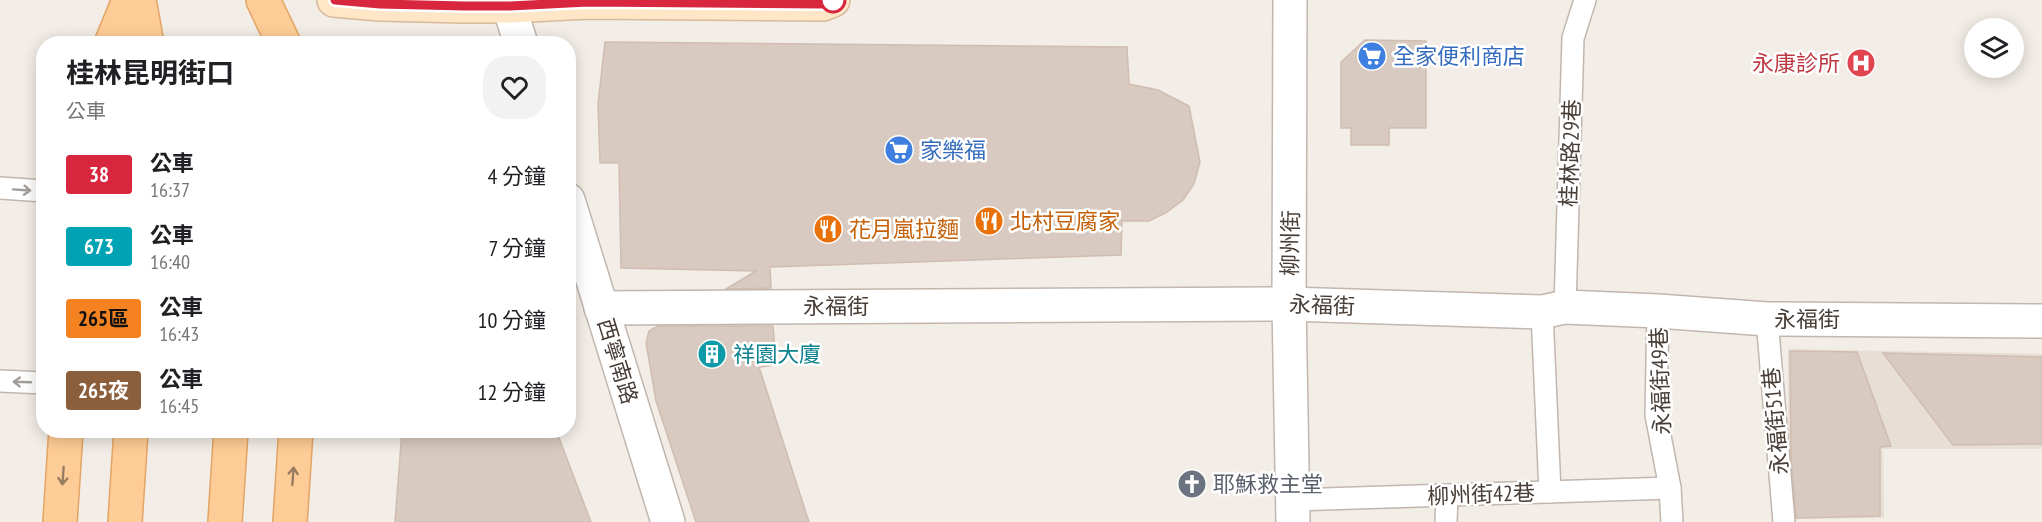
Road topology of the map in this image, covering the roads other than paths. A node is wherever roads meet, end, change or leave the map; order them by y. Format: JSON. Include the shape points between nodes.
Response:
{"nodes":[{"id":1,"x":129,"y":0,"type":"edge"},
{"id":2,"x":139,"y":0,"type":"edge"},
{"id":3,"x":261,"y":0,"type":"edge"},
{"id":4,"x":334,"y":0,"type":"edge"},
{"id":5,"x":833,"y":0,"type":"edge"},
{"id":6,"x":1290,"y":0,"type":"edge"},
{"id":7,"x":1585,"y":0,"type":"edge"},
{"id":8,"x":510,"y":6,"type":"junction"},
{"id":9,"x":114,"y":36,"type":"edge"},
{"id":10,"x":146,"y":36,"type":"edge"},
{"id":11,"x":258,"y":36,"type":"edge"},
{"id":12,"x":280,"y":36,"type":"edge"},
{"id":13,"x":519,"y":36,"type":"edge"},
{"id":14,"x":0,"y":188,"type":"edge"},
{"id":15,"x":36,"y":190,"type":"edge"},
{"id":16,"x":576,"y":226,"type":"edge"},
{"id":17,"x":1289,"y":304,"type":"junction"},
{"id":18,"x":601,"y":308,"type":"junction"},
{"id":19,"x":1554,"y":310,"type":"junction"},
{"id":20,"x":1658,"y":311,"type":"junction"},
{"id":21,"x":1767,"y":319,"type":"junction"},
{"id":22,"x":2042,"y":321,"type":"edge"},
{"id":23,"x":0,"y":381,"type":"edge"},
{"id":24,"x":36,"y":383,"type":"edge"},
{"id":25,"x":65,"y":438,"type":"edge"},
{"id":26,"x":130,"y":438,"type":"edge"},
{"id":27,"x":230,"y":438,"type":"edge"},
{"id":28,"x":295,"y":438,"type":"edge"},
{"id":29,"x":1670,"y":488,"type":"junction"},
{"id":30,"x":1550,"y":492,"type":"junction"},
{"id":31,"x":1447,"y":496,"type":"junction"},
{"id":32,"x":1293,"y":511,"type":"edge"},
{"id":33,"x":60,"y":522,"type":"edge"},
{"id":34,"x":125,"y":522,"type":"edge"},
{"id":35,"x":225,"y":522,"type":"edge"},
{"id":36,"x":290,"y":522,"type":"edge"},
{"id":37,"x":668,"y":522,"type":"edge"},
{"id":38,"x":1446,"y":522,"type":"edge"},
{"id":39,"x":1672,"y":522,"type":"edge"},
{"id":40,"x":1784,"y":522,"type":"edge"}],
"edges":[{"from":1,"to":9,"type":"main road"},
{"from":2,"to":10,"type":"main road"},
{"from":3,"to":11,"type":"main road"},
{"from":3,"to":12,"type":"main road"},
{"from":4,"to":8,"type":"street"},
{"from":5,"to":8,"type":"street","via":[[823,4],[588,2]]},
{"from":6,"to":17,"type":"street","name":"柳州街"},
{"from":7,"to":19,"type":"lane","name":"桂林路29巷","via":[[1573,38]]},
{"from":8,"to":13,"type":"street"},
{"from":14,"to":15,"type":"lane","one_way":true},
{"from":16,"to":18,"type":"street","name":"西寧南路"},
{"from":17,"to":18,"type":"street","name":"永福街"},
{"from":17,"to":19,"type":"street","name":"永福街"},
{"from":17,"to":32,"type":"street","name":"柳州街"},
{"from":18,"to":37,"type":"street","name":"西寧南路"},
{"from":19,"to":20,"type":"street","name":"永福街"},
{"from":19,"to":30,"type":"lane","name":"桂林路29巷"},
{"from":20,"to":21,"type":"street","name":"永福街"},
{"from":20,"to":29,"type":"lane","name":"永福街49巷","via":[[1656,415]]},
{"from":21,"to":22,"type":"street","name":"永福街"},
{"from":21,"to":40,"type":"lane","name":"永福街51巷"},
{"from":24,"to":23,"type":"lane","one_way":true},
{"from":25,"to":33,"type":"main road","one_way":true},
{"from":26,"to":34,"type":"main road"},
{"from":27,"to":35,"type":"main road"},
{"from":36,"to":28,"type":"main road","one_way":true},
{"from":29,"to":30,"type":"lane","name":"柳州街42巷"},
{"from":29,"to":39,"type":"lane","name":"永福街49巷"},
{"from":30,"to":31,"type":"lane","name":"柳州街42巷"},
{"from":31,"to":32,"type":"lane","name":"柳州街42巷"},
{"from":31,"to":38,"type":"lane"}]}
